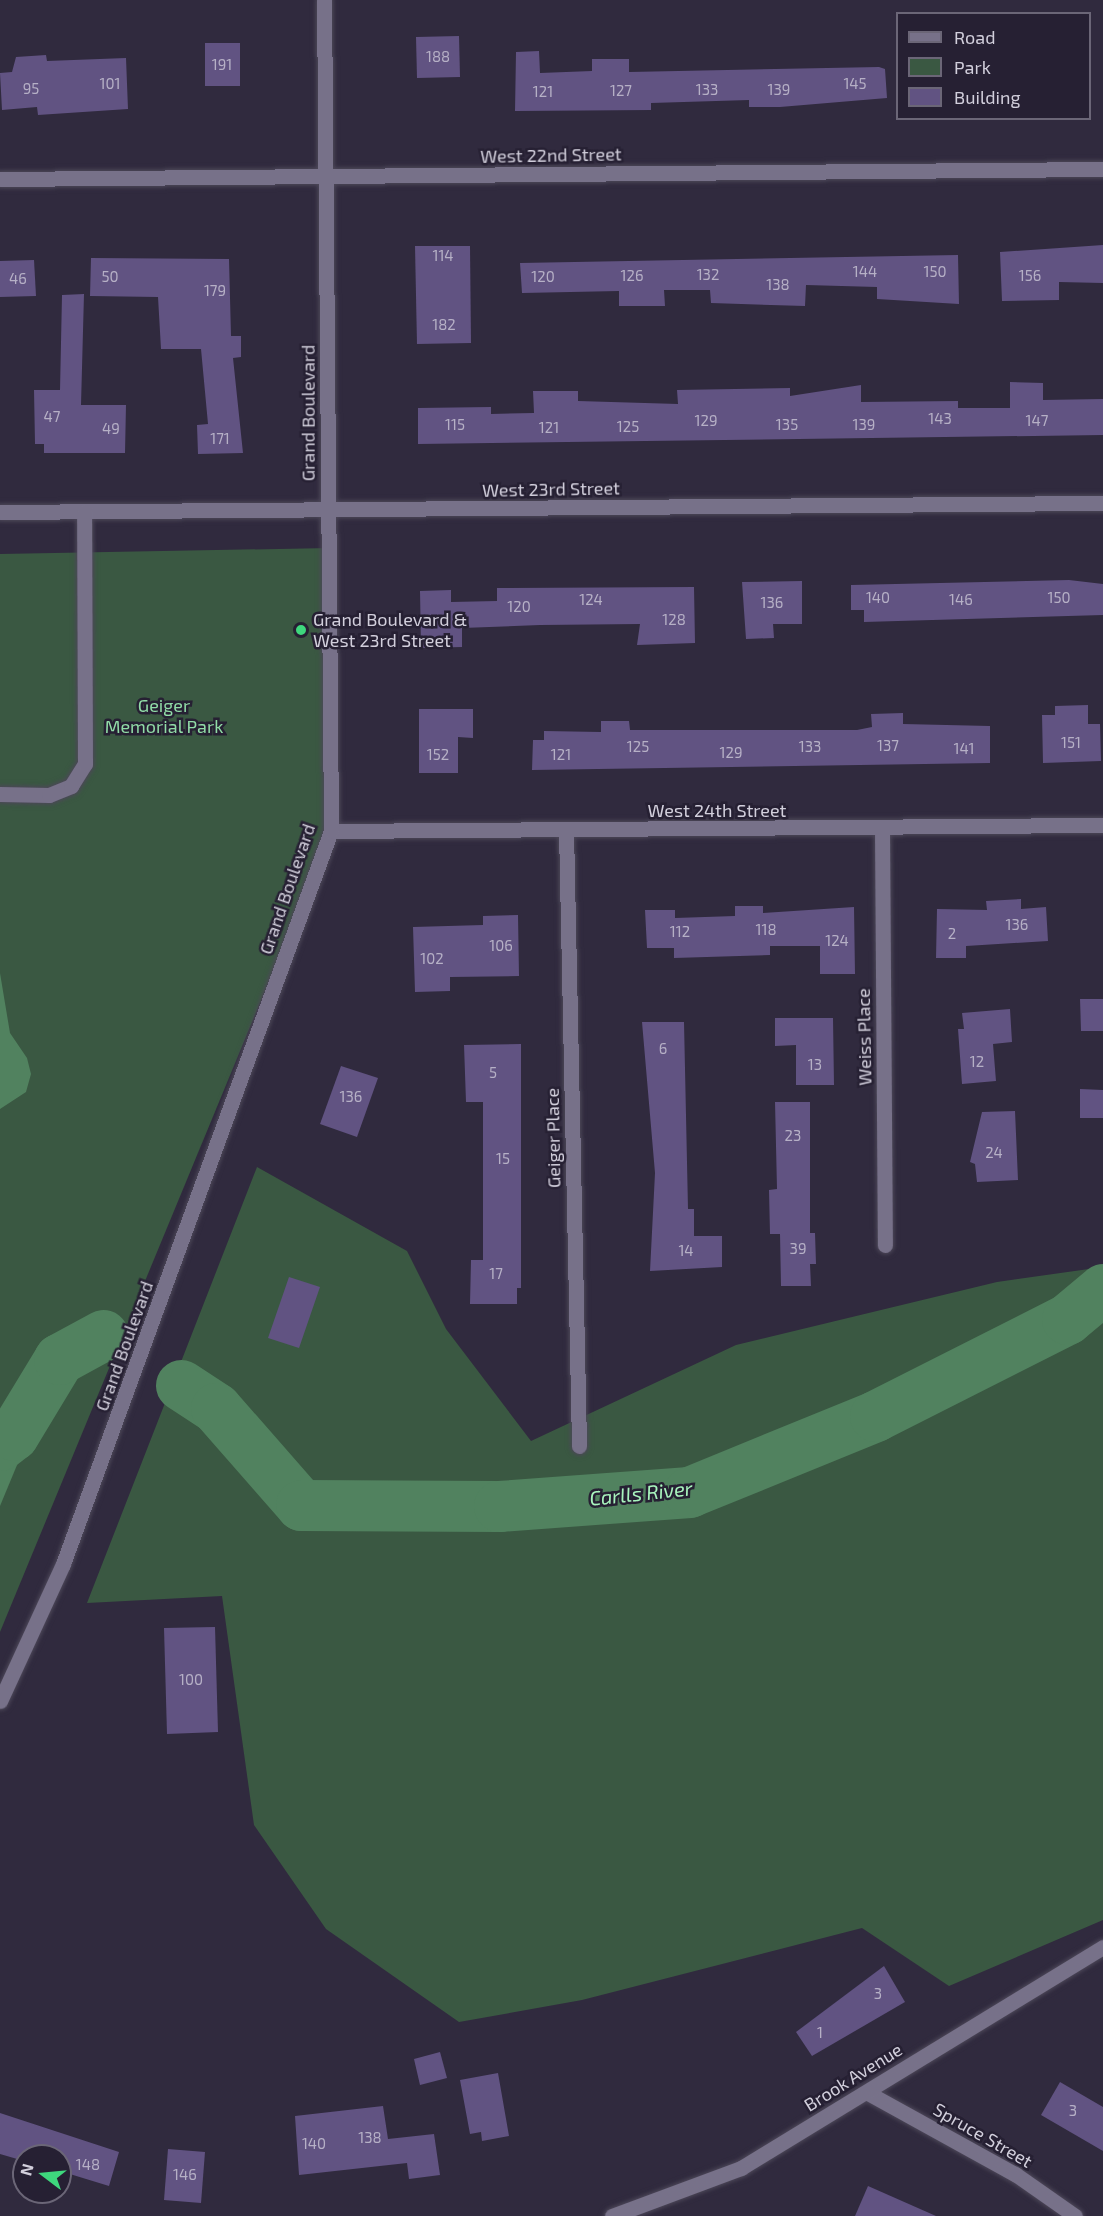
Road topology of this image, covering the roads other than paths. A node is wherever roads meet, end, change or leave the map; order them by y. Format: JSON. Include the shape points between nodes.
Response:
{"nodes":[{"id":1,"x":324,"y":0,"type":"edge"},
{"id":2,"x":1103,"y":169,"type":"edge"},
{"id":3,"x":327,"y":176,"type":"junction"},
{"id":4,"x":0,"y":179,"type":"edge"},
{"id":5,"x":1103,"y":503,"type":"edge"},
{"id":6,"x":328,"y":511,"type":"junction"},
{"id":7,"x":0,"y":512,"type":"edge"},
{"id":8,"x":84,"y":512,"type":"junction"},
{"id":9,"x":0,"y":794,"type":"edge"},
{"id":10,"x":1103,"y":825,"type":"edge"},
{"id":11,"x":566,"y":829,"type":"junction"},
{"id":12,"x":882,"y":829,"type":"junction"},
{"id":13,"x":331,"y":831,"type":"junction"},
{"id":14,"x":885,"y":1245,"type":"dead end"},
{"id":15,"x":579,"y":1446,"type":"dead end"},
{"id":16,"x":0,"y":1701,"type":"edge"},
{"id":17,"x":1103,"y":1947,"type":"edge"},
{"id":18,"x":868,"y":2093,"type":"junction"},
{"id":19,"x":612,"y":2216,"type":"edge"},
{"id":20,"x":1075,"y":2216,"type":"edge"}],
"edges":[{"from":1,"to":3,"type":"street","name":"Grand Boulevard"},
{"from":2,"to":3,"type":"street","name":"West 22nd Street"},
{"from":3,"to":4,"type":"street","name":"West 22nd Street"},
{"from":3,"to":6,"type":"street","name":"Grand Boulevard"},
{"from":5,"to":6,"type":"street","name":"West 23rd Street"},
{"from":6,"to":8,"type":"street","name":"West 23rd Street"},
{"from":6,"to":13,"type":"street","name":"Grand Boulevard"},
{"from":7,"to":8,"type":"street","name":"West 23rd Street"},
{"from":8,"to":9,"type":"street","via":[[85,764],[71,786],[49,795]]},
{"from":10,"to":12,"type":"street","name":"West 24th Street"},
{"from":11,"to":12,"type":"street","name":"West 24th Street"},
{"from":11,"to":13,"type":"street","name":"West 24th Street"},
{"from":11,"to":15,"type":"street","name":"Geiger Place"},
{"from":12,"to":14,"type":"street","name":"Weiss Place"},
{"from":13,"to":16,"type":"street","name":"Grand Boulevard","via":[[63,1564]]},
{"from":17,"to":18,"type":"street","name":"Brook Avenue","via":[[973,2022]]},
{"from":18,"to":19,"type":"street","name":"Brook Avenue","via":[[741,2168]]},
{"from":18,"to":20,"type":"street","name":"Spruce Street","via":[[1015,2174]]}]}
